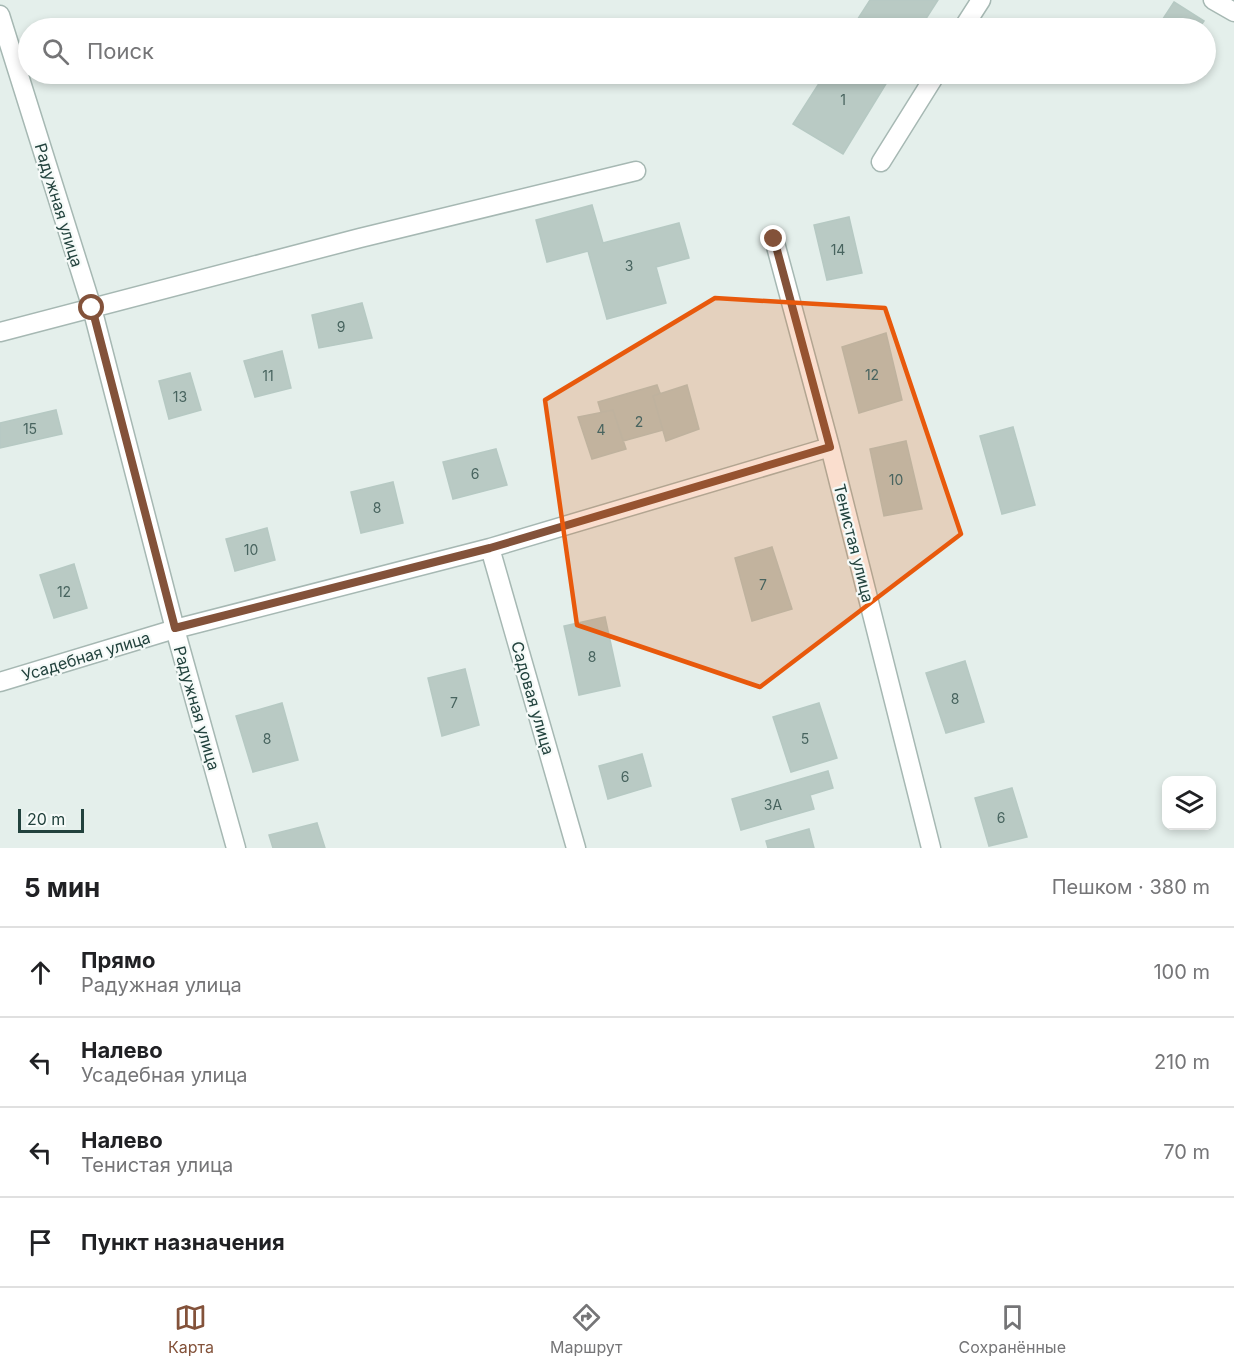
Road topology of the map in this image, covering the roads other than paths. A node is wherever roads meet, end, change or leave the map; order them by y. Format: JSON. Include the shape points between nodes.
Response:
{"nodes":[{"id":1,"x":981,"y":0,"type":"edge"},
{"id":2,"x":1213,"y":0,"type":"edge"},
{"id":3,"x":1234,"y":12,"type":"edge"},
{"id":4,"x":0,"y":15,"type":"edge"},
{"id":5,"x":969,"y":18,"type":"edge"},
{"id":6,"x":18,"y":72,"type":"edge"},
{"id":7,"x":22,"y":84,"type":"edge"},
{"id":8,"x":930,"y":84,"type":"edge"},
{"id":9,"x":881,"y":162,"type":"dead end"},
{"id":10,"x":636,"y":171,"type":"dead end"},
{"id":11,"x":774,"y":239,"type":"dead end"},
{"id":12,"x":92,"y":308,"type":"junction"},
{"id":13,"x":0,"y":332,"type":"edge"},
{"id":14,"x":830,"y":447,"type":"junction"},
{"id":15,"x":490,"y":548,"type":"junction"},
{"id":16,"x":175,"y":628,"type":"junction"},
{"id":17,"x":0,"y":682,"type":"edge"},
{"id":18,"x":236,"y":848,"type":"edge"},
{"id":19,"x":576,"y":848,"type":"edge"},
{"id":20,"x":931,"y":848,"type":"edge"}],
"edges":[{"from":1,"to":5,"type":"street"},
{"from":2,"to":3,"type":"street"},
{"from":4,"to":6,"type":"street","name":"Радужная улица"},
{"from":7,"to":12,"type":"street","name":"Радужная улица"},
{"from":8,"to":9,"type":"street"},
{"from":10,"to":12,"type":"street"},
{"from":11,"to":14,"type":"street","name":"Тенистая улица"},
{"from":12,"to":13,"type":"street"},
{"from":12,"to":16,"type":"street","name":"Радужная улица"},
{"from":14,"to":15,"type":"street","name":"Усадебная улица"},
{"from":14,"to":20,"type":"street","name":"Тенистая улица"},
{"from":15,"to":16,"type":"street","name":"Усадебная улица"},
{"from":15,"to":19,"type":"street","name":"Садовая улица"},
{"from":16,"to":17,"type":"street","name":"Усадебная улица"},
{"from":16,"to":18,"type":"street","name":"Радужная улица"}]}
